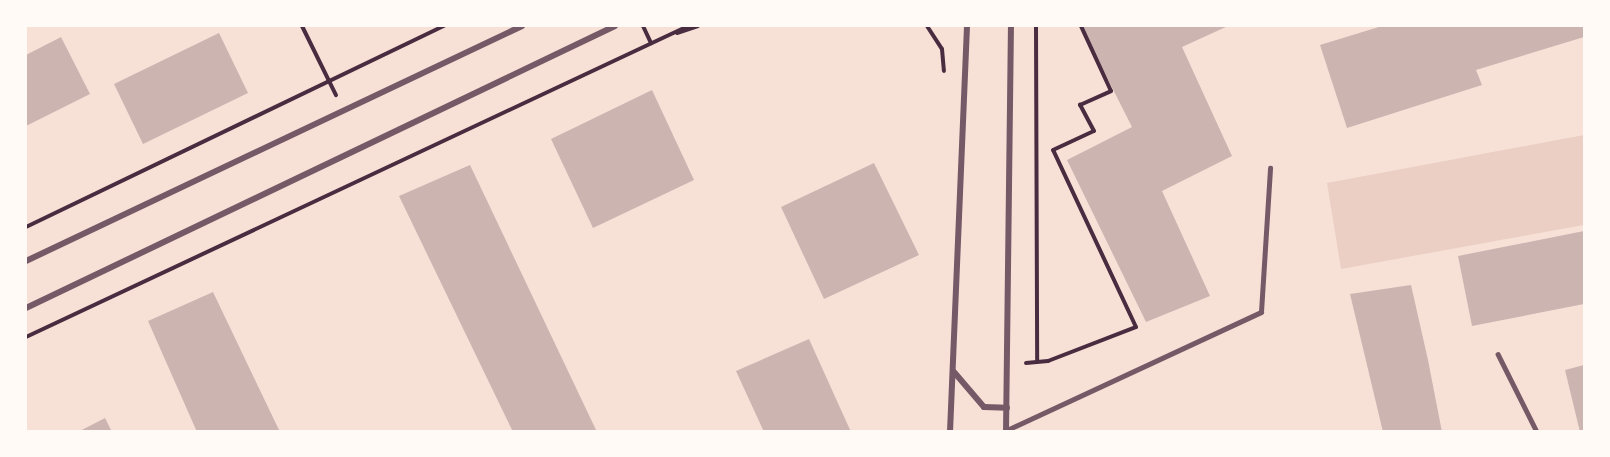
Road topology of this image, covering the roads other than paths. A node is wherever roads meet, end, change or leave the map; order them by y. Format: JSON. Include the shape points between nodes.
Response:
{"nodes":[{"id":1,"x":522,"y":26,"type":"edge"},
{"id":2,"x":615,"y":26,"type":"edge"},
{"id":3,"x":967,"y":26,"type":"edge"},
{"id":4,"x":1011,"y":26,"type":"edge"},
{"id":5,"x":1270,"y":168,"type":"dead end"},
{"id":6,"x":26,"y":261,"type":"edge"},
{"id":7,"x":26,"y":308,"type":"edge"},
{"id":8,"x":1498,"y":354,"type":"dead end"},
{"id":9,"x":954,"y":372,"type":"junction"},
{"id":10,"x":1007,"y":408,"type":"junction"},
{"id":11,"x":1005,"y":431,"type":"edge"},
{"id":12,"x":950,"y":432,"type":"edge"},
{"id":13,"x":1537,"y":432,"type":"edge"}],
"edges":[{"from":1,"to":6,"type":"street"},
{"from":2,"to":7,"type":"street"},
{"from":3,"to":9,"type":"street"},
{"from":4,"to":10,"type":"street"},
{"from":5,"to":11,"type":"lane","via":[[1261,312]]},
{"from":8,"to":13,"type":"lane"},
{"from":9,"to":10,"type":"street","via":[[984,407]]},
{"from":9,"to":12,"type":"street"},
{"from":10,"to":11,"type":"street"}]}
